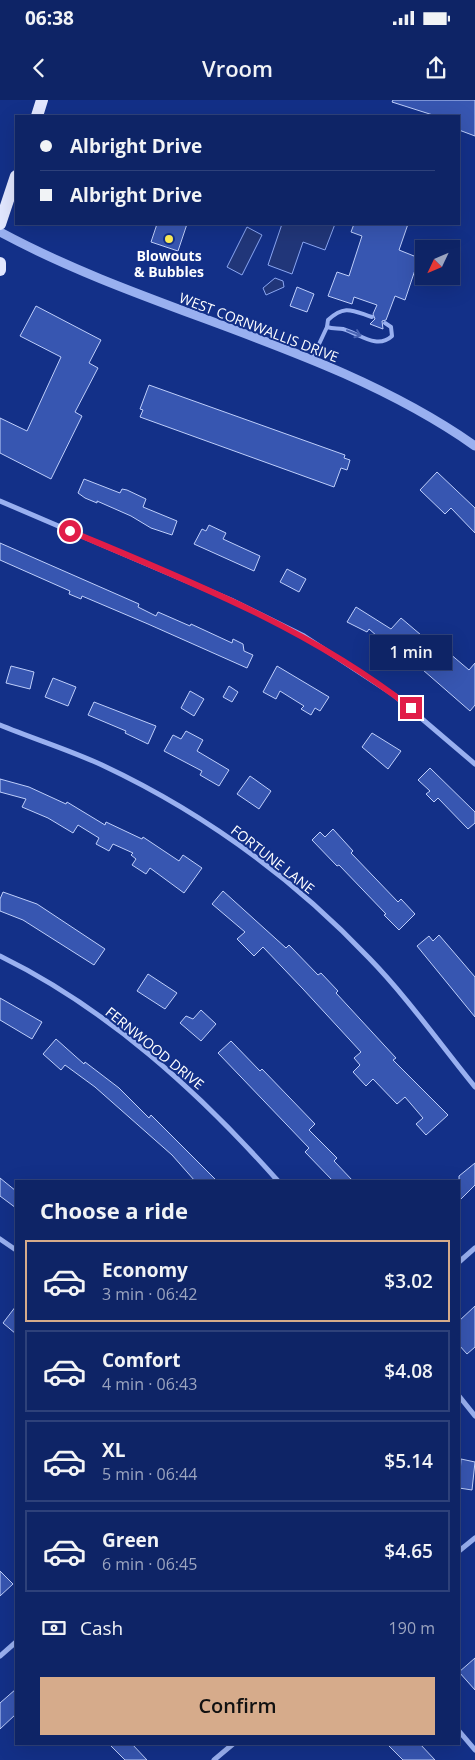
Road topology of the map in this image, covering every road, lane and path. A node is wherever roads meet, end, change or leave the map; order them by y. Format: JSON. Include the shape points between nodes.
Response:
{"nodes":[{"id":1,"x":42,"y":100,"type":"edge"},
{"id":2,"x":36,"y":115,"type":"edge"},
{"id":3,"x":15,"y":179,"type":"edge"},
{"id":4,"x":0,"y":224,"type":"edge"},
{"id":5,"x":0,"y":232,"type":"edge"},
{"id":6,"x":0,"y":263,"type":"edge"},
{"id":7,"x":0,"y":270,"type":"edge"},
{"id":8,"x":372,"y":317,"type":"dead end"},
{"id":9,"x":385,"y":323,"type":"dead end"},
{"id":10,"x":328,"y":326,"type":"junction"},
{"id":11,"x":312,"y":361,"type":"junction"},
{"id":12,"x":475,"y":446,"type":"edge"},
{"id":13,"x":0,"y":501,"type":"edge"},
{"id":14,"x":0,"y":725,"type":"edge"},
{"id":15,"x":475,"y":764,"type":"edge"},
{"id":16,"x":0,"y":956,"type":"edge"},
{"id":17,"x":475,"y":1087,"type":"edge"},
{"id":18,"x":277,"y":1180,"type":"edge"},
{"id":19,"x":0,"y":1239,"type":"edge"},
{"id":20,"x":475,"y":1248,"type":"edge"},
{"id":21,"x":15,"y":1249,"type":"edge"},
{"id":22,"x":460,"y":1261,"type":"edge"},
{"id":23,"x":460,"y":1397,"type":"edge"},
{"id":24,"x":475,"y":1416,"type":"edge"},
{"id":25,"x":475,"y":1538,"type":"edge"},
{"id":26,"x":460,"y":1550,"type":"edge"},
{"id":27,"x":15,"y":1643,"type":"edge"},
{"id":28,"x":0,"y":1656,"type":"edge"},
{"id":29,"x":460,"y":1732,"type":"edge"},
{"id":30,"x":232,"y":1745,"type":"edge"},
{"id":31,"x":475,"y":1750,"type":"edge"},
{"id":32,"x":217,"y":1759,"type":"edge"}],
"edges":[{"from":1,"to":2,"type":"main road"},
{"from":3,"to":4,"type":"main road"},
{"from":5,"to":11,"type":"street","name":"WEST CORNWALLIS DRIVE","via":[[121,288]]},
{"from":6,"to":7,"type":"main road"},
{"from":8,"to":10,"type":"lane","via":[[348,309],[337,312],[328,320]]},
{"from":10,"to":9,"type":"lane","one_way":true,"via":[[386,342],[392,336],[391,327]]},
{"from":10,"to":11,"type":"lane"},
{"from":11,"to":12,"type":"street","name":"WEST CORNWALLIS DRIVE","via":[[412,406]]},
{"from":13,"to":15,"type":"street","via":[[222,596],[304,636],[394,695]]},
{"from":14,"to":17,"type":"street","name":"FORTUNE LANE","via":[[102,765],[239,844],[280,876],[370,959]]},
{"from":16,"to":18,"type":"street","name":"FERNWOOD DRIVE","via":[[69,996],[149,1054],[231,1129]]},
{"from":19,"to":21,"type":"street"},
{"from":20,"to":22,"type":"street"},
{"from":23,"to":24,"type":"street"},
{"from":25,"to":26,"type":"street"},
{"from":27,"to":28,"type":"street"},
{"from":29,"to":31,"type":"street"},
{"from":30,"to":32,"type":"street"}]}
